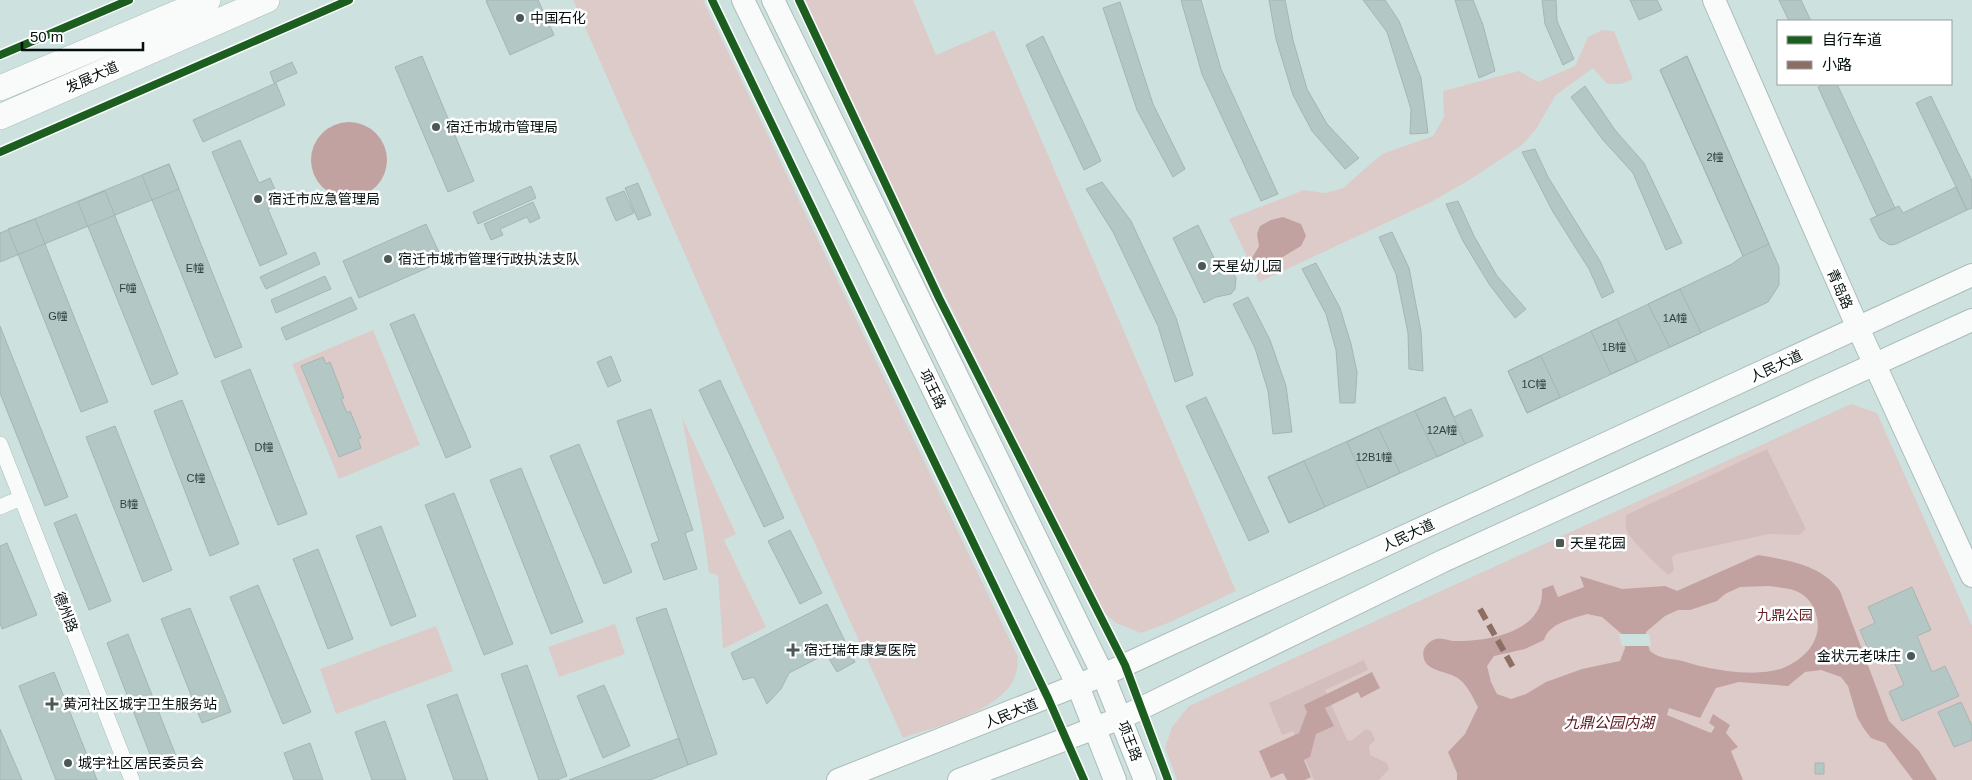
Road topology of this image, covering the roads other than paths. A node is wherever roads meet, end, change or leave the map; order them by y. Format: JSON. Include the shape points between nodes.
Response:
{"nodes":[{"id":1,"x":208,"y":0,"type":"edge"},
{"id":2,"x":267,"y":0,"type":"edge"},
{"id":3,"x":743,"y":0,"type":"edge"},
{"id":4,"x":773,"y":0,"type":"edge"},
{"id":5,"x":1714,"y":0,"type":"edge"},
{"id":6,"x":0,"y":88,"type":"edge"},
{"id":7,"x":0,"y":117,"type":"edge"},
{"id":8,"x":1972,"y":275,"type":"edge"},
{"id":9,"x":1972,"y":320,"type":"edge"},
{"id":10,"x":1858,"y":328,"type":"junction"},
{"id":11,"x":1875,"y":365,"type":"junction"},
{"id":12,"x":0,"y":444,"type":"edge"},
{"id":13,"x":21,"y":498,"type":"junction"},
{"id":14,"x":0,"y":507,"type":"edge"},
{"id":15,"x":1972,"y":576,"type":"edge"},
{"id":16,"x":1103,"y":675,"type":"junction"},
{"id":17,"x":1078,"y":686,"type":"junction"},
{"id":18,"x":1121,"y":718,"type":"junction"},
{"id":19,"x":1095,"y":728,"type":"junction"},
{"id":20,"x":132,"y":780,"type":"edge"},
{"id":21,"x":838,"y":780,"type":"edge"},
{"id":22,"x":959,"y":780,"type":"edge"},
{"id":23,"x":1115,"y":780,"type":"edge"},
{"id":24,"x":1145,"y":780,"type":"edge"}],
"edges":[{"from":1,"to":6,"type":"main road","name":"发展大道"},
{"from":2,"to":7,"type":"main road","name":"发展大道"},
{"from":3,"to":17,"type":"main road","name":"项王路"},
{"from":4,"to":16,"type":"main road","name":"项王路"},
{"from":5,"to":10,"type":"main road","name":"青岛路"},
{"from":8,"to":10,"type":"main road","name":"人民大道"},
{"from":9,"to":11,"type":"main road"},
{"from":10,"to":11,"type":"main road","name":"青岛路"},
{"from":10,"to":16,"type":"main road","name":"人民大道"},
{"from":11,"to":15,"type":"main road","name":"青岛路"},
{"from":11,"to":18,"type":"main road","via":[[1443,561]]},
{"from":12,"to":13,"type":"street","name":"德州路"},
{"from":13,"to":14,"type":"street"},
{"from":13,"to":20,"type":"street","name":"德州路"},
{"from":16,"to":17,"type":"main road","name":"人民大道"},
{"from":16,"to":18,"type":"main road","name":"项王路"},
{"from":17,"to":19,"type":"main road","name":"项王路"},
{"from":17,"to":21,"type":"main road","name":"人民大道"},
{"from":18,"to":19,"type":"main road"},
{"from":18,"to":24,"type":"main road","name":"项王路"},
{"from":19,"to":22,"type":"main road"},
{"from":19,"to":23,"type":"main road","name":"项王路"}]}
